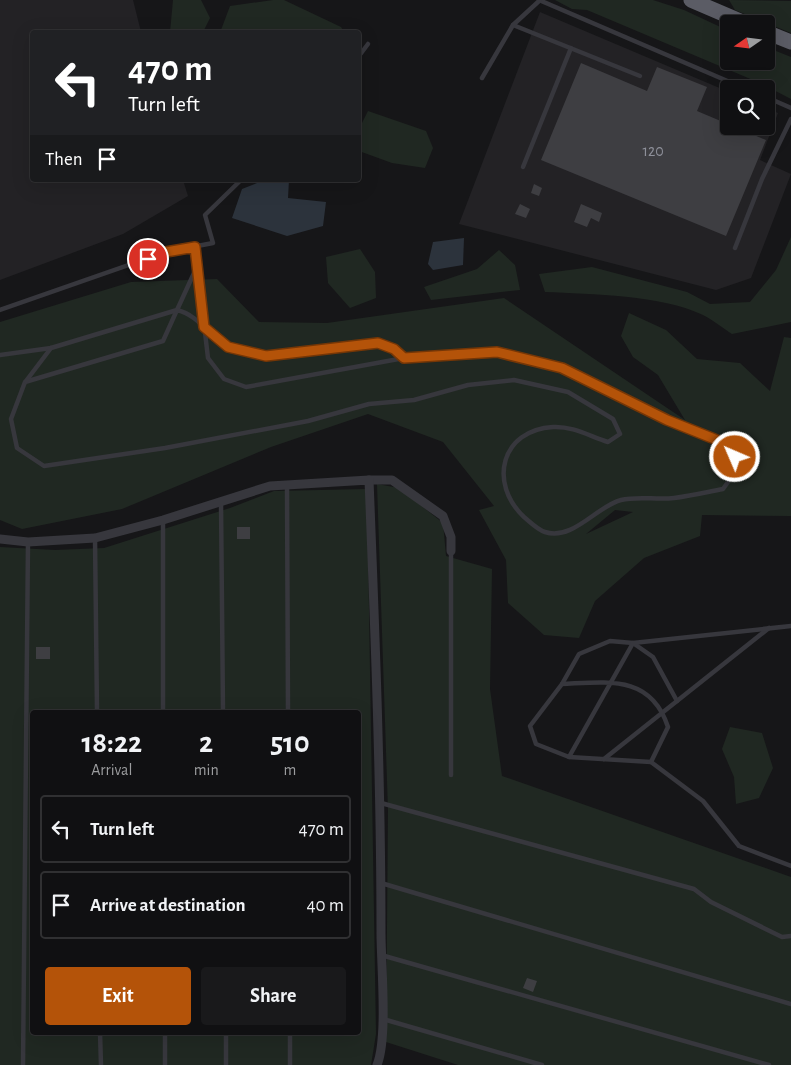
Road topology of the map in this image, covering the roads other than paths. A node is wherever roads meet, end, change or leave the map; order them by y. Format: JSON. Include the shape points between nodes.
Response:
{"nodes":[{"id":1,"x":539,"y":0,"type":"edge"},
{"id":2,"x":691,"y":0,"type":"edge"},
{"id":3,"x":722,"y":0,"type":"edge"},
{"id":4,"x":726,"y":15,"type":"edge"},
{"id":5,"x":734,"y":15,"type":"edge"},
{"id":6,"x":513,"y":25,"type":"junction"},
{"id":7,"x":775,"y":36,"type":"edge"},
{"id":8,"x":791,"y":42,"type":"edge"},
{"id":9,"x":368,"y":44,"type":"dead end"},
{"id":10,"x":571,"y":48,"type":"junction"},
{"id":11,"x":361,"y":53,"type":"edge"},
{"id":12,"x":640,"y":76,"type":"dead end"},
{"id":13,"x":482,"y":78,"type":"dead end"},
{"id":14,"x":725,"y":80,"type":"edge"},
{"id":15,"x":775,"y":101,"type":"edge"},
{"id":16,"x":791,"y":108,"type":"edge"},
{"id":17,"x":791,"y":119,"type":"edge"},
{"id":18,"x":523,"y":167,"type":"dead end"},
{"id":19,"x":239,"y":182,"type":"edge"},
{"id":20,"x":195,"y":247,"type":"junction"},
{"id":21,"x":735,"y":248,"type":"dead end"},
{"id":22,"x":0,"y":310,"type":"edge"},
{"id":23,"x":177,"y":310,"type":"junction"},
{"id":24,"x":204,"y":327,"type":"junction"},
{"id":25,"x":50,"y":348,"type":"junction"},
{"id":26,"x":0,"y":355,"type":"edge"},
{"id":27,"x":404,"y":358,"type":"junction"},
{"id":28,"x":25,"y":382,"type":"junction"},
{"id":29,"x":370,"y":480,"type":"junction"},
{"id":30,"x":287,"y":485,"type":"junction"},
{"id":31,"x":221,"y":502,"type":"junction"},
{"id":32,"x":163,"y":520,"type":"junction"},
{"id":33,"x":95,"y":538,"type":"junction"},
{"id":34,"x":0,"y":539,"type":"edge"},
{"id":35,"x":28,"y":542,"type":"junction"},
{"id":36,"x":451,"y":551,"type":"joint"},
{"id":37,"x":791,"y":626,"type":"edge"},
{"id":38,"x":770,"y":627,"type":"junction"},
{"id":39,"x":633,"y":643,"type":"junction"},
{"id":40,"x":611,"y":681,"type":"junction"},
{"id":41,"x":562,"y":684,"type":"junction"},
{"id":42,"x":676,"y":701,"type":"junction"},
{"id":43,"x":97,"y":710,"type":"edge"},
{"id":44,"x":163,"y":710,"type":"edge"},
{"id":45,"x":223,"y":710,"type":"edge"},
{"id":46,"x":288,"y":710,"type":"edge"},
{"id":47,"x":663,"y":712,"type":"junction"},
{"id":48,"x":569,"y":757,"type":"junction"},
{"id":49,"x":604,"y":759,"type":"junction"},
{"id":50,"x":651,"y":762,"type":"junction"},
{"id":51,"x":451,"y":775,"type":"dead end"},
{"id":52,"x":381,"y":803,"type":"junction"},
{"id":53,"x":791,"y":866,"type":"edge"},
{"id":54,"x":381,"y":883,"type":"junction"},
{"id":55,"x":791,"y":936,"type":"edge"},
{"id":56,"x":381,"y":955,"type":"junction"},
{"id":57,"x":791,"y":1004,"type":"edge"},
{"id":58,"x":382,"y":1019,"type":"junction"},
{"id":59,"x":100,"y":1035,"type":"edge"},
{"id":60,"x":165,"y":1035,"type":"edge"},
{"id":61,"x":226,"y":1035,"type":"edge"},
{"id":62,"x":290,"y":1035,"type":"edge"},
{"id":63,"x":22,"y":1065,"type":"edge"},
{"id":64,"x":101,"y":1065,"type":"edge"},
{"id":65,"x":165,"y":1065,"type":"edge"},
{"id":66,"x":226,"y":1065,"type":"edge"},
{"id":67,"x":290,"y":1065,"type":"edge"},
{"id":68,"x":377,"y":1065,"type":"edge"},
{"id":69,"x":542,"y":1065,"type":"edge"},
{"id":70,"x":769,"y":1065,"type":"edge"}],
"edges":[{"from":1,"to":6,"type":"lane"},
{"from":1,"to":14,"type":"lane"},
{"from":2,"to":4,"type":"highway"},
{"from":3,"to":5,"type":"highway","via":[[723,6]]},
{"from":6,"to":10,"type":"lane"},
{"from":6,"to":13,"type":"lane"},
{"from":7,"to":8,"type":"highway"},
{"from":9,"to":11,"type":"lane"},
{"from":10,"to":12,"type":"lane"},
{"from":10,"to":18,"type":"lane"},
{"from":15,"to":16,"type":"lane"},
{"from":17,"to":21,"type":"lane","via":[[762,179]]},
{"from":19,"to":20,"type":"lane","via":[[205,215],[214,243]]},
{"from":20,"to":22,"type":"lane","via":[[166,252]]},
{"from":20,"to":23,"type":"lane","via":[[194,273]]},
{"from":20,"to":24,"type":"lane"},
{"from":23,"to":24,"type":"lane","via":[[194,316]]},
{"from":23,"to":25,"type":"lane"},
{"from":23,"to":28,"type":"lane","via":[[163,341]]},
{"from":24,"to":27,"type":"lane","via":[[228,347],[266,356],[378,343],[394,349]]},
{"from":24,"to":27,"type":"lane","via":[[208,358],[224,379],[246,387]]},
{"from":25,"to":26,"type":"lane"},
{"from":25,"to":28,"type":"lane"},
{"from":27,"to":28,"type":"lane","via":[[497,352],[562,368],[667,420],[732,446],[738,468],[723,489],[674,498],[621,500],[563,532],[546,532],[517,510],[506,492],[503,472],[510,447],[530,432],[553,427],[574,428],[608,442],[620,434],[613,418],[568,392],[514,380],[468,386],[414,400],[369,404],[308,421],[165,448],[44,466],[17,448],[11,419]]},
{"from":29,"to":30,"type":"street"},
{"from":29,"to":36,"type":"street","via":[[392,480],[443,516],[451,537]]},
{"from":29,"to":52,"type":"street"},
{"from":30,"to":31,"type":"street","via":[[270,486]]},
{"from":30,"to":46,"type":"lane"},
{"from":31,"to":32,"type":"street"},
{"from":31,"to":45,"type":"lane"},
{"from":32,"to":33,"type":"street"},
{"from":32,"to":44,"type":"lane"},
{"from":33,"to":35,"type":"street"},
{"from":33,"to":43,"type":"lane"},
{"from":34,"to":35,"type":"street"},
{"from":35,"to":63,"type":"lane"},
{"from":36,"to":51,"type":"lane"},
{"from":37,"to":38,"type":"lane"},
{"from":38,"to":39,"type":"lane"},
{"from":38,"to":42,"type":"lane"},
{"from":39,"to":40,"type":"lane"},
{"from":39,"to":41,"type":"lane","via":[[610,641],[579,654]]},
{"from":39,"to":42,"type":"lane","via":[[653,657]]},
{"from":40,"to":41,"type":"lane"},
{"from":40,"to":47,"type":"lane","via":[[639,688]]},
{"from":40,"to":48,"type":"lane"},
{"from":41,"to":48,"type":"lane","via":[[530,726],[536,744]]},
{"from":42,"to":47,"type":"lane"},
{"from":47,"to":49,"type":"lane"},
{"from":47,"to":50,"type":"lane","via":[[668,727]]},
{"from":48,"to":49,"type":"lane"},
{"from":49,"to":50,"type":"lane"},
{"from":50,"to":53,"type":"lane","via":[[703,801],[739,846]]},
{"from":52,"to":54,"type":"street"},
{"from":52,"to":55,"type":"lane","via":[[694,889],[711,902],[782,937]]},
{"from":54,"to":56,"type":"street"},
{"from":54,"to":57,"type":"lane"},
{"from":56,"to":58,"type":"street"},
{"from":56,"to":70,"type":"lane"},
{"from":58,"to":68,"type":"street"},
{"from":58,"to":69,"type":"lane"},
{"from":59,"to":64,"type":"lane"},
{"from":60,"to":65,"type":"lane"},
{"from":61,"to":66,"type":"lane"},
{"from":62,"to":67,"type":"lane"}]}
